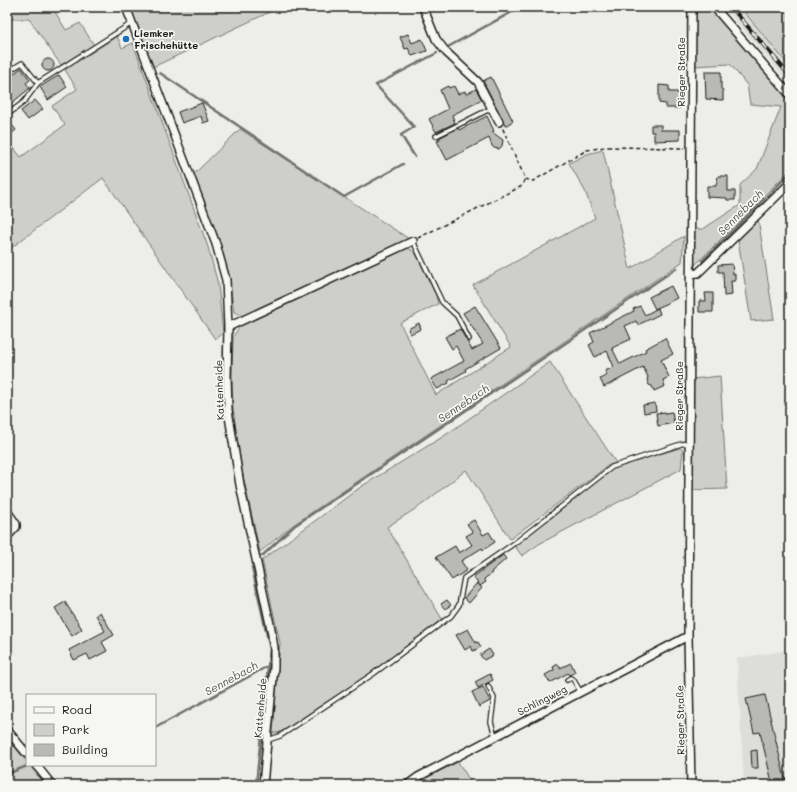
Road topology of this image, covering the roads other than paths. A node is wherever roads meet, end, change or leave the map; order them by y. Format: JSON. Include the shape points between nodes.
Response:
{"nodes":[{"id":1,"x":126,"y":7,"type":"edge"},
{"id":2,"x":423,"y":7,"type":"edge"},
{"id":3,"x":692,"y":7,"type":"edge"},
{"id":4,"x":714,"y":7,"type":"edge"},
{"id":5,"x":132,"y":23,"type":"junction"},
{"id":6,"x":7,"y":72,"type":"edge"},
{"id":7,"x":38,"y":83,"type":"junction"},
{"id":8,"x":790,"y":95,"type":"edge"},
{"id":9,"x":492,"y":108,"type":"junction"},
{"id":10,"x":7,"y":115,"type":"edge"},
{"id":11,"x":499,"y":122,"type":"road end"},
{"id":12,"x":436,"y":136,"type":"dead end"},
{"id":13,"x":790,"y":182,"type":"edge"},
{"id":14,"x":413,"y":241,"type":"joint"},
{"id":15,"x":690,"y":274,"type":"junction"},
{"id":16,"x":228,"y":327,"type":"junction"},
{"id":17,"x":469,"y":339,"type":"dead end"},
{"id":18,"x":689,"y":443,"type":"junction"},
{"id":19,"x":7,"y":511,"type":"edge"},
{"id":20,"x":7,"y":537,"type":"edge"},
{"id":21,"x":688,"y":636,"type":"junction"},
{"id":22,"x":567,"y":680,"type":"dead end"},
{"id":23,"x":488,"y":686,"type":"dead end"},
{"id":24,"x":580,"y":691,"type":"junction"},
{"id":25,"x":7,"y":730,"type":"edge"},
{"id":26,"x":495,"y":736,"type":"junction"},
{"id":27,"x":268,"y":740,"type":"junction"},
{"id":28,"x":26,"y":753,"type":"edge"},
{"id":29,"x":37,"y":766,"type":"edge"},
{"id":30,"x":52,"y":785,"type":"edge"},
{"id":31,"x":263,"y":785,"type":"edge"},
{"id":32,"x":407,"y":785,"type":"edge"},
{"id":33,"x":691,"y":785,"type":"edge"}],
"edges":[{"from":1,"to":5,"type":"street","name":"Kattenheide"},
{"from":2,"to":9,"type":"street","via":[[436,39],[478,82]]},
{"from":3,"to":15,"type":"street","name":"Rieger Straße"},
{"from":4,"to":8,"type":"street"},
{"from":5,"to":7,"type":"lane"},
{"from":5,"to":16,"type":"street","name":"Kattenheide","via":[[216,244],[226,280]]},
{"from":6,"to":7,"type":"lane","via":[[22,63]]},
{"from":7,"to":10,"type":"lane","via":[[24,102]]},
{"from":9,"to":11,"type":"street"},
{"from":9,"to":12,"type":"lane"},
{"from":13,"to":15,"type":"street","via":[[698,273]]},
{"from":14,"to":16,"type":"street"},
{"from":14,"to":17,"type":"lane","via":[[442,302],[457,316]]},
{"from":15,"to":18,"type":"street","name":"Rieger Straße"},
{"from":16,"to":27,"type":"street","name":"Kattenheide","via":[[228,410],[240,485],[274,648]]},
{"from":18,"to":21,"type":"street","name":"Rieger Straße"},
{"from":18,"to":27,"type":"lane","via":[[612,467],[516,542],[464,578],[459,605],[451,616],[373,674],[280,736]]},
{"from":19,"to":20,"type":"street","via":[[16,527]]},
{"from":21,"to":24,"type":"street","name":"Schlingweg"},
{"from":21,"to":33,"type":"street","name":"Rieger Straße"},
{"from":22,"to":24,"type":"lane","via":[[573,679]]},
{"from":23,"to":26,"type":"lane","via":[[494,698],[491,722]]},
{"from":24,"to":26,"type":"street","name":"Schlingweg"},
{"from":25,"to":28,"type":"street"},
{"from":26,"to":32,"type":"street","name":"Schlingweg"},
{"from":27,"to":31,"type":"street","name":"Kattenheide"},
{"from":29,"to":30,"type":"street"}]}
